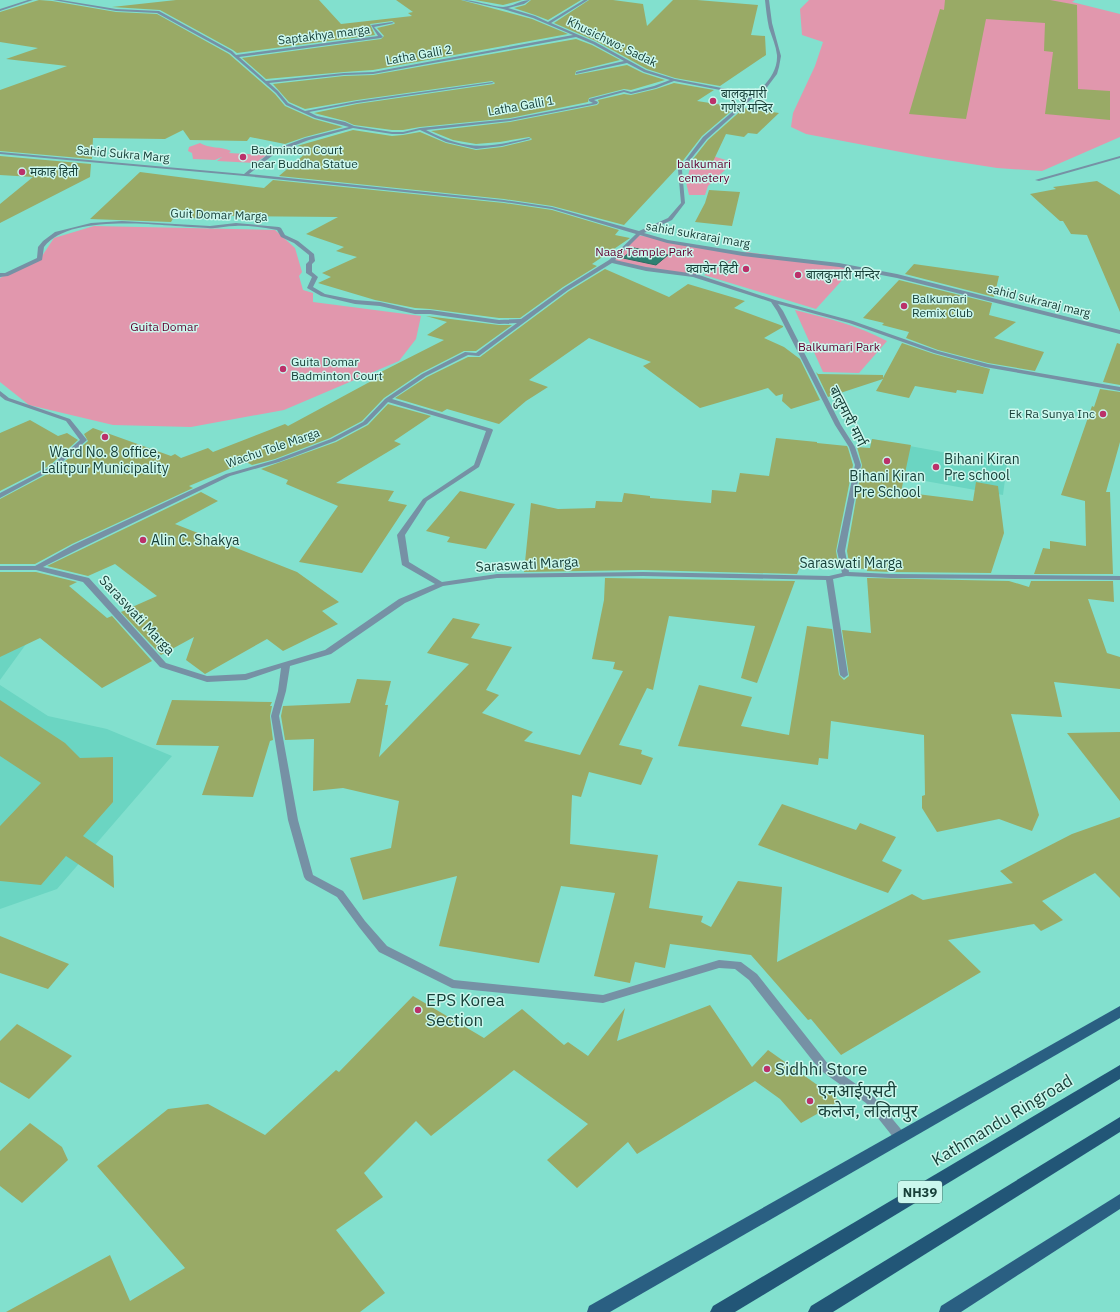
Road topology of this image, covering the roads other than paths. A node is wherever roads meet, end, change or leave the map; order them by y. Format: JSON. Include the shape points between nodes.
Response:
{"nodes":[{"id":1,"x":31,"y":0,"type":"edge"},
{"id":2,"x":55,"y":0,"type":"edge"},
{"id":3,"x":464,"y":0,"type":"edge"},
{"id":4,"x":528,"y":0,"type":"edge"},
{"id":5,"x":586,"y":0,"type":"edge"},
{"id":6,"x":767,"y":0,"type":"edge"},
{"id":7,"x":504,"y":8,"type":"junction"},
{"id":8,"x":0,"y":10,"type":"edge"},
{"id":9,"x":392,"y":23,"type":"dead end"},
{"id":10,"x":550,"y":23,"type":"junction"},
{"id":11,"x":575,"y":36,"type":"junction"},
{"id":12,"x":236,"y":56,"type":"junction"},
{"id":13,"x":626,"y":62,"type":"junction"},
{"id":14,"x":577,"y":73,"type":"dead end"},
{"id":15,"x":674,"y":80,"type":"junction"},
{"id":16,"x":265,"y":82,"type":"junction"},
{"id":17,"x":492,"y":83,"type":"dead end"},
{"id":18,"x":754,"y":95,"type":"junction"},
{"id":19,"x":303,"y":112,"type":"junction"},
{"id":20,"x":353,"y":127,"type":"junction"},
{"id":21,"x":420,"y":129,"type":"junction"},
{"id":22,"x":529,"y":139,"type":"dead end"},
{"id":23,"x":0,"y":154,"type":"edge"},
{"id":24,"x":1120,"y":157,"type":"edge"},
{"id":25,"x":245,"y":175,"type":"junction"},
{"id":26,"x":1038,"y":180,"type":"dead end"},
{"id":27,"x":638,"y":234,"type":"junction"},
{"id":28,"x":611,"y":261,"type":"junction"},
{"id":29,"x":0,"y":276,"type":"edge"},
{"id":30,"x":773,"y":302,"type":"junction"},
{"id":31,"x":523,"y":321,"type":"junction"},
{"id":32,"x":1120,"y":332,"type":"edge"},
{"id":33,"x":1120,"y":389,"type":"edge"},
{"id":34,"x":0,"y":393,"type":"edge"},
{"id":35,"x":387,"y":400,"type":"junction"},
{"id":36,"x":0,"y":496,"type":"edge"},
{"id":37,"x":0,"y":568,"type":"edge"},
{"id":38,"x":36,"y":568,"type":"junction"},
{"id":39,"x":846,"y":574,"type":"junction"},
{"id":40,"x":829,"y":578,"type":"junction"},
{"id":41,"x":1120,"y":578,"type":"edge"},
{"id":42,"x":441,"y":584,"type":"junction"},
{"id":43,"x":286,"y":664,"type":"junction"},
{"id":44,"x":844,"y":675,"type":"dead end"},
{"id":45,"x":1120,"y":1011,"type":"edge"},
{"id":46,"x":1120,"y":1071,"type":"edge"},
{"id":47,"x":1120,"y":1124,"type":"edge"},
{"id":48,"x":901,"y":1138,"type":"junction"},
{"id":49,"x":1120,"y":1201,"type":"edge"},
{"id":50,"x":595,"y":1312,"type":"edge"},
{"id":51,"x":719,"y":1312,"type":"edge"},
{"id":52,"x":817,"y":1312,"type":"edge"},
{"id":53,"x":947,"y":1312,"type":"edge"}],
"edges":[{"from":1,"to":8,"type":"street"},
{"from":2,"to":12,"type":"street","name":"Latha Galli 1","via":[[116,10],[158,12]]},
{"from":3,"to":7,"type":"street","name":"Khusichwo: Sadak"},
{"from":4,"to":7,"type":"street"},
{"from":5,"to":10,"type":"street"},
{"from":6,"to":18,"type":"street","name":"Wachu Tole Marga","via":[[779,60],[775,73],[763,90]]},
{"from":7,"to":10,"type":"street","name":"Khusichwo: Sadak"},
{"from":9,"to":12,"type":"street","name":"Saptakhya marga","via":[[372,26],[381,37]]},
{"from":10,"to":11,"type":"street","name":"Khusichwo: Sadak"},
{"from":11,"to":13,"type":"street","name":"Khusichwo: Sadak","via":[[594,43]]},
{"from":11,"to":16,"type":"street","name":"Latha Galli 2","via":[[386,71]]},
{"from":12,"to":16,"type":"street","name":"Latha Galli 1"},
{"from":13,"to":14,"type":"street"},
{"from":13,"to":15,"type":"street","name":"Khusichwo: Sadak"},
{"from":15,"to":18,"type":"street","name":"Khusichwo: Sadak"},
{"from":15,"to":21,"type":"street","name":"Latha Galli 1","via":[[631,93],[624,91],[590,100],[597,103],[510,120]]},
{"from":16,"to":19,"type":"street","name":"Latha Galli 1","via":[[287,104]]},
{"from":17,"to":19,"type":"street"},
{"from":18,"to":27,"type":"street","name":"Wachu Tole Marga","via":[[705,138],[680,170],[683,204],[670,219]]},
{"from":19,"to":20,"type":"street","name":"Latha Galli 1"},
{"from":20,"to":21,"type":"street","name":"Latha Galli 1","via":[[392,133]]},
{"from":20,"to":25,"type":"street","via":[[274,151]]},
{"from":21,"to":22,"type":"street","via":[[476,150]]},
{"from":23,"to":25,"type":"street","name":"Sahid Sukra Marg"},
{"from":24,"to":26,"type":"street"},
{"from":25,"to":27,"type":"street","name":"sahid sukraraj marg","via":[[504,200],[570,212]]},
{"from":27,"to":28,"type":"street","name":"Wachu Tole Marga"},
{"from":27,"to":32,"type":"street","name":"sahid sukraraj marg","via":[[743,254],[839,265],[897,276]]},
{"from":28,"to":30,"type":"street","via":[[646,269],[694,275]]},
{"from":28,"to":31,"type":"street","name":"Wachu Tole Marga","via":[[566,289]]},
{"from":29,"to":31,"type":"street","name":"Guit Domar Marga","via":[[40,259],[41,246],[57,233],[83,225],[122,222],[210,227],[236,224],[279,229],[283,236],[296,242],[312,255],[309,274],[315,277],[310,288],[323,295],[415,312],[499,322]]},
{"from":30,"to":33,"type":"street","via":[[851,322],[936,352],[987,366]]},
{"from":30,"to":39,"type":"street","name":"बालुमारी मार्ग","via":[[852,447],[858,465],[841,551]]},
{"from":31,"to":35,"type":"street","name":"Wachu Tole Marga","via":[[477,355],[467,353],[424,375]]},
{"from":34,"to":36,"type":"street","via":[[8,400],[68,420],[84,440],[52,468]]},
{"from":35,"to":38,"type":"street","name":"Wachu Tole Marga","via":[[365,423],[333,440],[278,461],[228,475]]},
{"from":35,"to":42,"type":"street","via":[[490,430],[477,466],[425,500],[401,535],[404,563]]},
{"from":37,"to":38,"type":"street","name":"Saraswati Marga"},
{"from":38,"to":43,"type":"street","name":"Saraswati Marga","via":[[86,580],[163,665],[207,679],[246,677]]},
{"from":39,"to":40,"type":"street","name":"Saraswati Marga"},
{"from":39,"to":41,"type":"street","name":"Saraswati Marga"},
{"from":40,"to":42,"type":"street","name":"Saraswati Marga","via":[[643,574],[497,576]]},
{"from":40,"to":44,"type":"street"},
{"from":42,"to":43,"type":"street","name":"Saraswati Marga","via":[[402,602],[328,652]]},
{"from":43,"to":48,"type":"street","via":[[275,716],[293,820],[309,877],[340,894],[383,949],[452,984],[603,999],[719,964],[737,965],[753,977],[824,1067],[870,1100]]},
{"from":45,"to":48,"type":"main road"},
{"from":46,"to":51,"type":"highway","name":"Kathmandu Ringroad","number":"NH39"},
{"from":47,"to":52,"type":"highway"},
{"from":48,"to":50,"type":"main road"},
{"from":49,"to":53,"type":"main road"}]}
